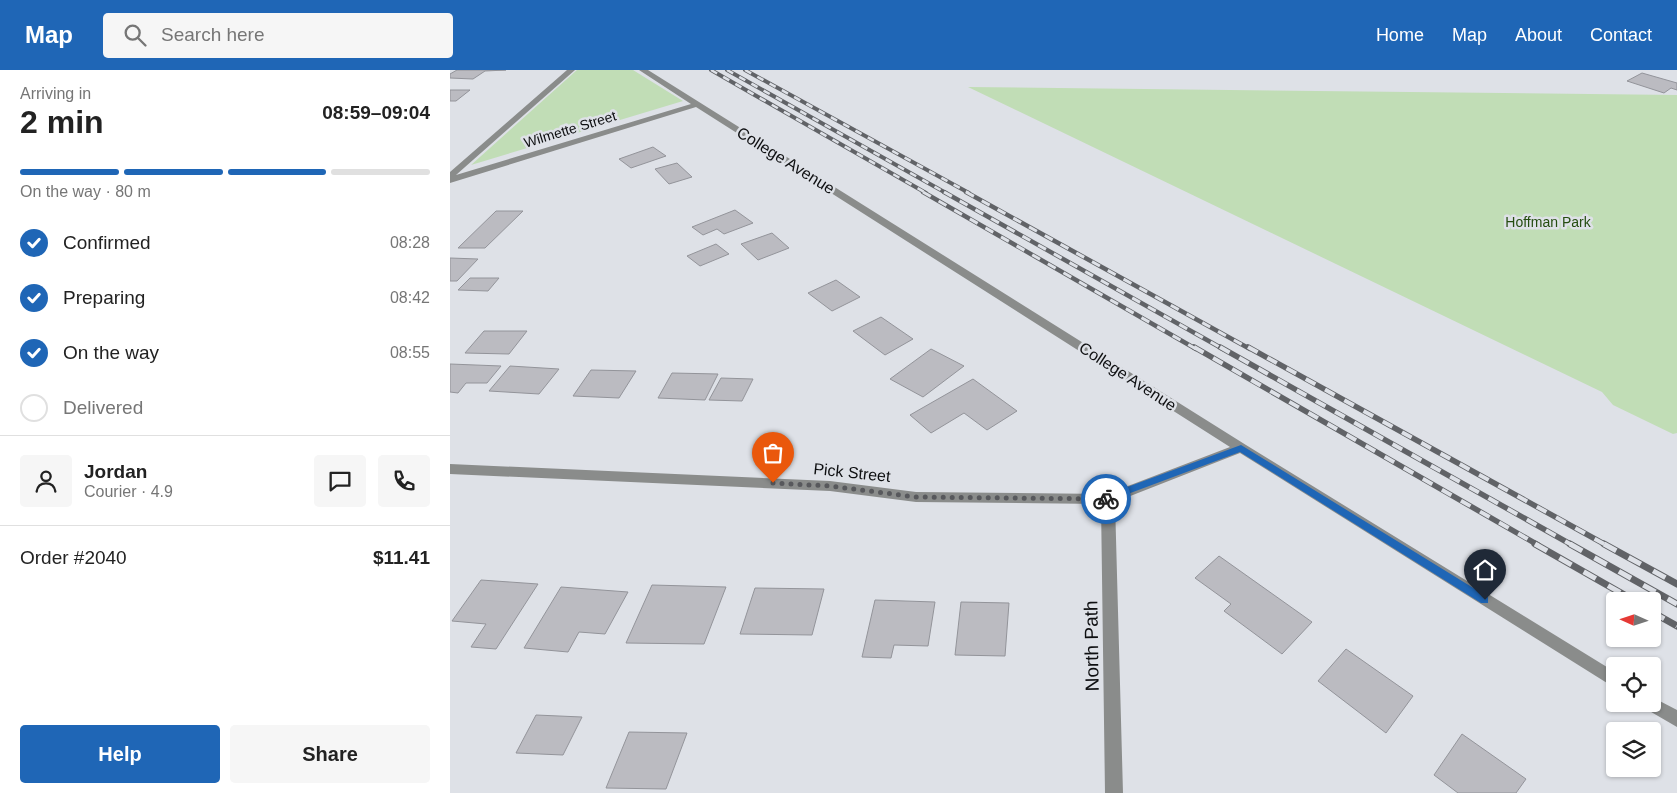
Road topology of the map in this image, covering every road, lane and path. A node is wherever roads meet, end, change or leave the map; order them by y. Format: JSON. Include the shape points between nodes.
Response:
{"nodes":[{"id":1,"x":571,"y":70,"type":"edge"},
{"id":2,"x":643,"y":70,"type":"edge"},
{"id":3,"x":698,"y":104,"type":"junction"},
{"id":4,"x":450,"y":176,"type":"edge"},
{"id":5,"x":450,"y":180,"type":"edge"},
{"id":6,"x":1241,"y":448,"type":"junction"},
{"id":7,"x":450,"y":469,"type":"edge"},
{"id":8,"x":1108,"y":499,"type":"junction"},
{"id":9,"x":1606,"y":675,"type":"edge"},
{"id":10,"x":1661,"y":709,"type":"edge"},
{"id":11,"x":1677,"y":719,"type":"edge"},
{"id":12,"x":1114,"y":793,"type":"edge"}],
"edges":[{"from":1,"to":4,"type":"street"},
{"from":2,"to":3,"type":"street","name":"College Avenue"},
{"from":3,"to":5,"type":"street","name":"Wilmette Street"},
{"from":3,"to":6,"type":"street","name":"College Avenue"},
{"from":6,"to":8,"type":"street","name":"Pick Street"},
{"from":6,"to":9,"type":"street","name":"College Avenue"},
{"from":7,"to":8,"type":"street","name":"Pick Street","via":[[830,486],[916,497]]},
{"from":8,"to":12,"type":"street","name":"North Path"},
{"from":10,"to":11,"type":"street"}]}
